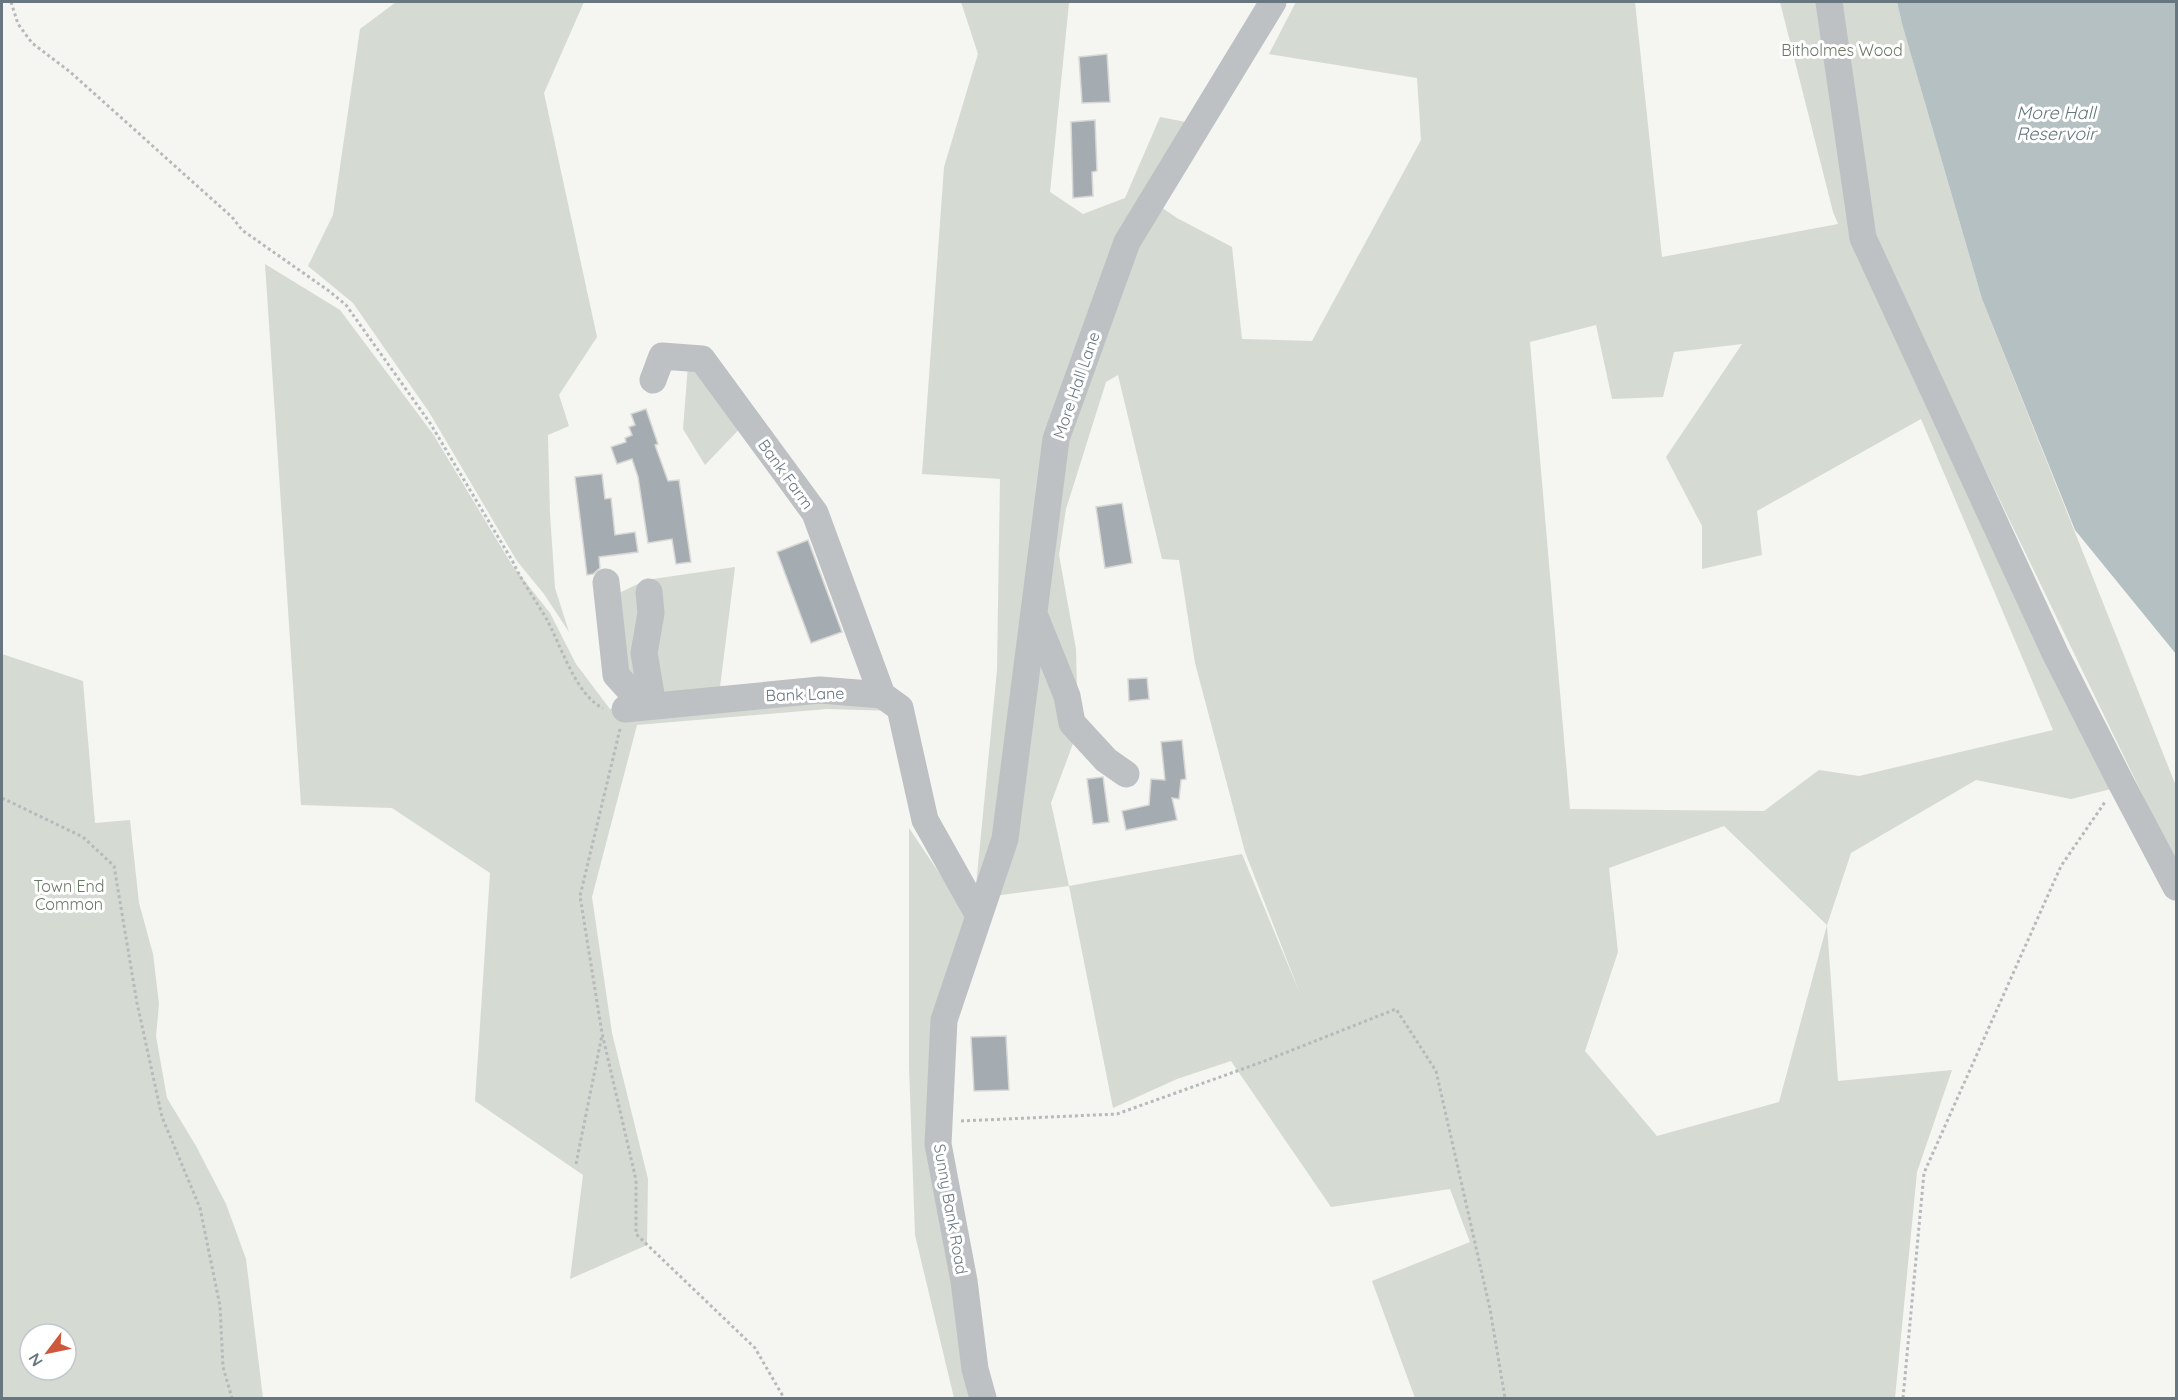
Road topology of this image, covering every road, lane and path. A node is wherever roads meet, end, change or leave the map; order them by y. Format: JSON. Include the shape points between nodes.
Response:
{"nodes":[{"id":1,"x":11,"y":2,"type":"edge"},
{"id":2,"x":1273,"y":2,"type":"edge"},
{"id":3,"x":1829,"y":2,"type":"edge"},
{"id":4,"x":653,"y":380,"type":"dead end"},
{"id":5,"x":606,"y":582,"type":"dead end"},
{"id":6,"x":649,"y":592,"type":"dead end"},
{"id":7,"x":1034,"y":612,"type":"junction"},
{"id":8,"x":882,"y":694,"type":"junction"},
{"id":9,"x":641,"y":707,"type":"junction"},
{"id":10,"x":1126,"y":774,"type":"dead end"},
{"id":11,"x":2124,"y":789,"type":"junction"},
{"id":12,"x":2,"y":798,"type":"edge"},
{"id":13,"x":2176,"y":887,"type":"edge"},
{"id":14,"x":979,"y":916,"type":"junction"},
{"id":15,"x":602,"y":1033,"type":"junction"},
{"id":16,"x":939,"y":1121,"type":"junction"},
{"id":17,"x":576,"y":1164,"type":"dead end"},
{"id":18,"x":232,"y":1398,"type":"edge"},
{"id":19,"x":784,"y":1398,"type":"edge"},
{"id":20,"x":983,"y":1398,"type":"edge"},
{"id":21,"x":1505,"y":1398,"type":"edge"},
{"id":22,"x":1903,"y":1398,"type":"edge"}],
"edges":[{"from":1,"to":9,"type":"path","via":[[18,24],[32,43],[69,71],[242,230],[346,305],[430,423],[546,617],[582,689],[605,708]]},
{"from":2,"to":7,"type":"street","name":"More Hall Lane","via":[[1127,242],[1056,439]]},
{"from":3,"to":11,"type":"street","via":[[1863,238],[2055,652]]},
{"from":4,"to":8,"type":"street","name":"Bank Farm","via":[[662,356],[702,359],[801,494],[814,513]]},
{"from":5,"to":9,"type":"street","via":[[616,675]]},
{"from":6,"to":9,"type":"street","via":[[651,613]]},
{"from":7,"to":10,"type":"street","via":[[1067,696],[1072,723],[1106,760]]},
{"from":7,"to":14,"type":"street","name":"More Hall Lane","via":[[1005,839]]},
{"from":8,"to":9,"type":"street","name":"Bank Lane","via":[[820,690]]},
{"from":8,"to":14,"type":"street","via":[[900,708],[925,820]]},
{"from":9,"to":15,"type":"path","via":[[580,896]]},
{"from":11,"to":13,"type":"street"},
{"from":11,"to":22,"type":"path","via":[[2105,801],[2061,866],[1924,1173]]},
{"from":12,"to":18,"type":"path","via":[[83,837],[114,866],[137,1003],[162,1117],[200,1208],[220,1306],[223,1367]]},
{"from":14,"to":16,"type":"street","name":"Sunny Bank Road","via":[[944,1020]]},
{"from":15,"to":17,"type":"path"},
{"from":15,"to":19,"type":"path","via":[[636,1180],[636,1234],[755,1348]]},
{"from":16,"to":20,"type":"street","name":"Sunny Bank Road","via":[[938,1144]]},
{"from":16,"to":21,"type":"path","via":[[1117,1114],[1396,1009],[1437,1071],[1490,1309]]}]}
